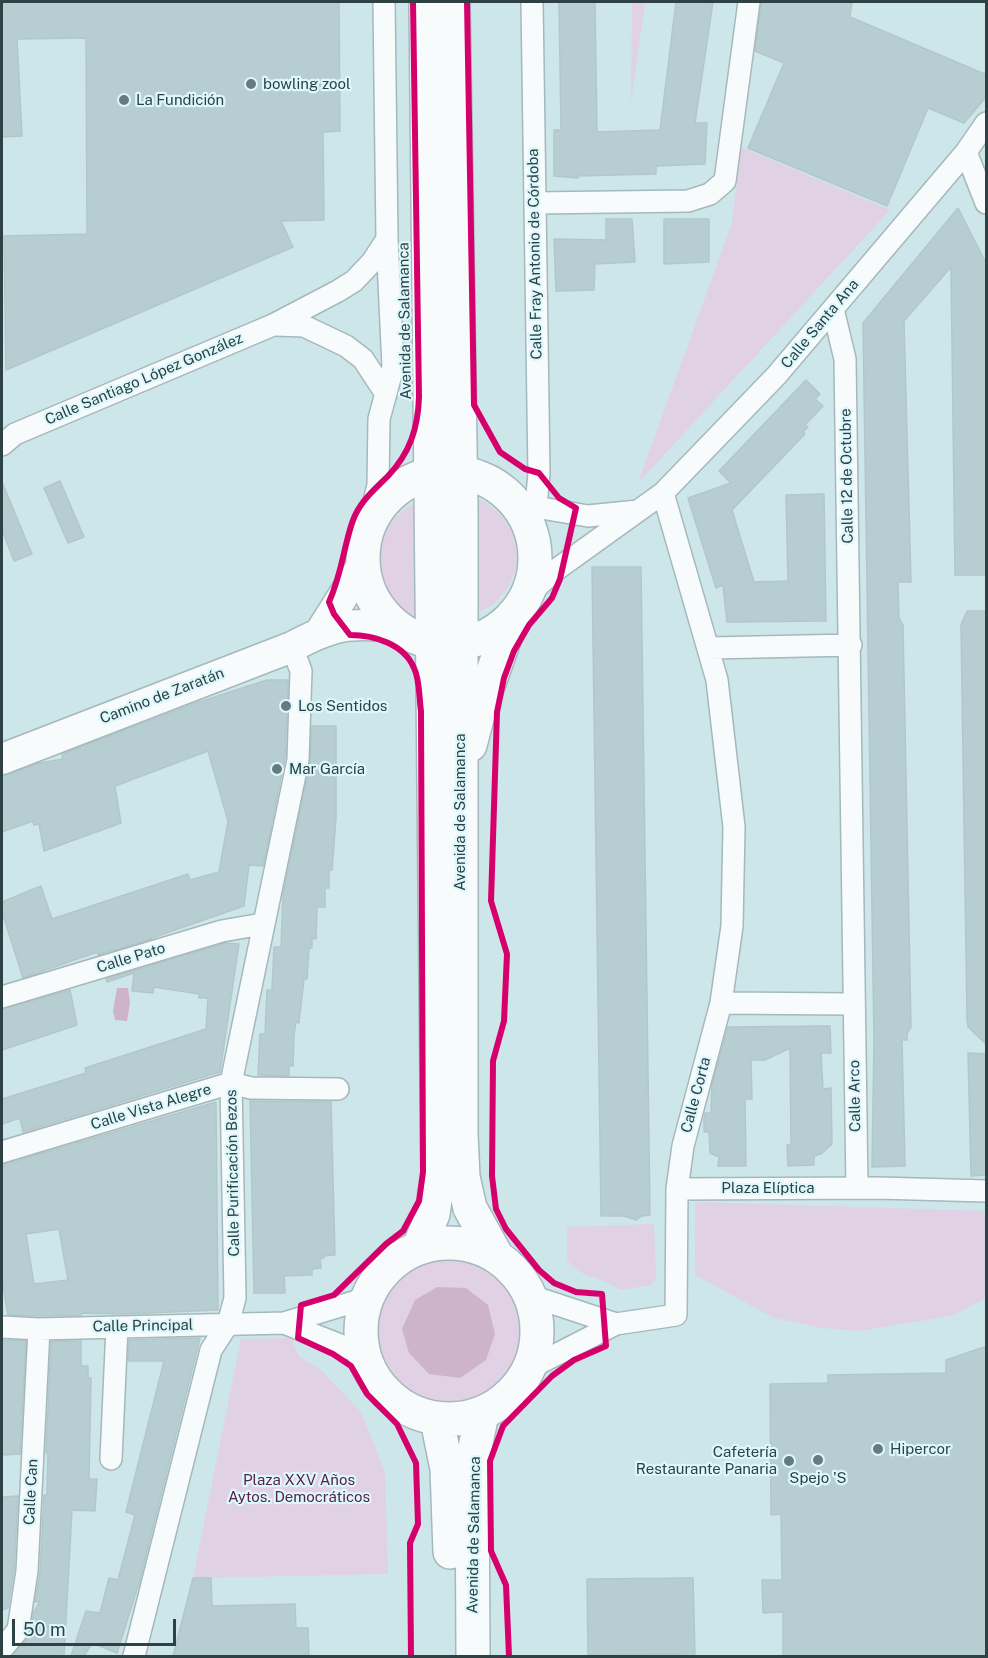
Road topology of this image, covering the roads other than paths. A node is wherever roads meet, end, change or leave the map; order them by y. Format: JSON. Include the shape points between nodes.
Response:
{"nodes":[{"id":1,"x":384,"y":2,"type":"edge"},
{"id":2,"x":426,"y":2,"type":"edge"},
{"id":3,"x":453,"y":2,"type":"edge"},
{"id":4,"x":532,"y":2,"type":"edge"},
{"id":5,"x":749,"y":2,"type":"edge"},
{"id":6,"x":987,"y":123,"type":"edge"},
{"id":7,"x":966,"y":152,"type":"junction"},
{"id":8,"x":535,"y":203,"type":"junction"},
{"id":9,"x":987,"y":203,"type":"edge"},
{"id":10,"x":387,"y":239,"type":"junction"},
{"id":11,"x":833,"y":309,"type":"junction"},
{"id":12,"x":273,"y":325,"type":"junction"},
{"id":13,"x":386,"y":394,"type":"junction"},
{"id":14,"x":6,"y":437,"type":"edge"},
{"id":15,"x":446,"y":472,"type":"junction"},
{"id":16,"x":663,"y":493,"type":"junction"},
{"id":17,"x":527,"y":505,"type":"junction"},
{"id":18,"x":638,"y":511,"type":"junction"},
{"id":19,"x":368,"y":526,"type":"junction"},
{"id":20,"x":362,"y":566,"type":"junction"},
{"id":21,"x":520,"y":604,"type":"junction"},
{"id":22,"x":321,"y":631,"type":"junction"},
{"id":23,"x":426,"y":638,"type":"junction"},
{"id":24,"x":851,"y":645,"type":"junction"},
{"id":25,"x":291,"y":647,"type":"junction"},
{"id":26,"x":710,"y":648,"type":"junction"},
{"id":27,"x":2,"y":759,"type":"edge"},
{"id":28,"x":460,"y":784,"type":"junction"},
{"id":29,"x":262,"y":924,"type":"junction"},
{"id":30,"x":2,"y":997,"type":"edge"},
{"id":31,"x":721,"y":1003,"type":"junction"},
{"id":32,"x":853,"y":1004,"type":"junction"},
{"id":33,"x":231,"y":1083,"type":"junction"},
{"id":34,"x":338,"y":1089,"type":"dead end"},
{"id":35,"x":2,"y":1152,"type":"edge"},
{"id":36,"x":857,"y":1188,"type":"junction"},
{"id":37,"x":677,"y":1189,"type":"junction"},
{"id":38,"x":987,"y":1191,"type":"edge"},
{"id":39,"x":419,"y":1247,"type":"junction"},
{"id":40,"x":496,"y":1256,"type":"junction"},
{"id":41,"x":531,"y":1296,"type":"junction"},
{"id":42,"x":367,"y":1298,"type":"junction"},
{"id":43,"x":284,"y":1323,"type":"junction"},
{"id":44,"x":2,"y":1324,"type":"edge"},
{"id":45,"x":228,"y":1324,"type":"junction"},
{"id":46,"x":616,"y":1324,"type":"junction"},
{"id":47,"x":117,"y":1327,"type":"junction"},
{"id":48,"x":39,"y":1329,"type":"junction"},
{"id":49,"x":363,"y":1354,"type":"junction"},
{"id":50,"x":530,"y":1368,"type":"junction"},
{"id":51,"x":482,"y":1414,"type":"junction"},
{"id":52,"x":437,"y":1420,"type":"junction"},
{"id":53,"x":111,"y":1459,"type":"dead end"},
{"id":54,"x":2,"y":1649,"type":"edge"},
{"id":55,"x":134,"y":1656,"type":"edge"},
{"id":56,"x":451,"y":1656,"type":"edge"},
{"id":57,"x":473,"y":1656,"type":"edge"}],
"edges":[{"from":1,"to":10,"type":"street","name":"Avenida de Salamanca"},
{"from":2,"to":15,"type":"highway","name":"Avenida de Salamanca"},
{"from":3,"to":15,"type":"highway","name":"Avenida de Salamanca"},
{"from":4,"to":8,"type":"street","name":"Calle Fray Antonio de Córdoba"},
{"from":5,"to":8,"type":"street","via":[[725,181],[710,194],[688,201]]},
{"from":6,"to":7,"type":"street","name":"Calle Santa Ana"},
{"from":7,"to":9,"type":"street"},
{"from":7,"to":11,"type":"street","name":"Calle Santa Ana"},
{"from":8,"to":17,"type":"street","name":"Calle Fray Antonio de Córdoba","via":[[538,473]]},
{"from":10,"to":12,"type":"street","name":"Calle Santiago López González","via":[[354,281]]},
{"from":10,"to":13,"type":"street","name":"Avenida de Salamanca","via":[[393,367]]},
{"from":11,"to":16,"type":"street","name":"Calle Santa Ana","via":[[776,376]]},
{"from":11,"to":24,"type":"street","name":"Calle 12 de Octubre","via":[[845,359]]},
{"from":12,"to":13,"type":"street","name":"Calle Santiago López González","via":[[304,326],[346,346],[363,359]]},
{"from":12,"to":14,"type":"street","name":"Calle Santiago López González"},
{"from":13,"to":19,"type":"street","name":"Avenida de Salamanca","via":[[379,419],[378,485]]},
{"from":15,"to":17,"type":"highway","via":[[486,480]]},
{"from":15,"to":19,"type":"highway","via":[[403,484],[382,502]]},
{"from":15,"to":23,"type":"highway","name":"Avenida de Salamanca"},
{"from":16,"to":18,"type":"street","name":"Calle Santa Ana"},
{"from":16,"to":26,"type":"street","name":"Calle Corta"},
{"from":17,"to":18,"type":"street","via":[[588,516]]},
{"from":17,"to":21,"type":"highway","via":[[534,571]]},
{"from":18,"to":21,"type":"street","name":"Calle Santa Ana","via":[[553,572]]},
{"from":19,"to":20,"type":"highway"},
{"from":20,"to":22,"type":"street","name":"Camino de Zaratán"},
{"from":20,"to":23,"type":"highway","via":[[373,600]]},
{"from":21,"to":23,"type":"highway","via":[[507,622],[484,637]]},
{"from":21,"to":28,"type":"highway","via":[[479,711]]},
{"from":22,"to":23,"type":"street","name":"Camino de Zaratán","via":[[350,625]]},
{"from":22,"to":25,"type":"street","name":"Camino de Zaratán"},
{"from":23,"to":28,"type":"highway","name":"Avenida de Salamanca"},
{"from":23,"to":39,"type":"highway","name":"Avenida de Salamanca","via":[[434,690],[438,1179],[433,1214]]},
{"from":24,"to":26,"type":"street"},
{"from":24,"to":32,"type":"street","name":"Calle 12 de Octubre"},
{"from":25,"to":27,"type":"street","name":"Camino de Zaratán"},
{"from":25,"to":29,"type":"street","name":"Calle Purificación Bezos","via":[[301,671],[298,760]]},
{"from":26,"to":31,"type":"street","name":"Calle Corta","via":[[734,827],[732,926]]},
{"from":28,"to":40,"type":"highway","name":"Avenida de Salamanca","via":[[463,1177],[470,1208]]},
{"from":29,"to":30,"type":"street","name":"Calle Pato","via":[[222,931]]},
{"from":29,"to":33,"type":"street","name":"Calle Purificación Bezos"},
{"from":31,"to":32,"type":"street"},
{"from":31,"to":37,"type":"street","name":"Calle Corta","via":[[683,1146]]},
{"from":32,"to":36,"type":"street","name":"Calle Arco"},
{"from":33,"to":34,"type":"street","name":"Calle Vista Alegre","via":[[251,1088]]},
{"from":33,"to":35,"type":"street","name":"Calle Vista Alegre"},
{"from":33,"to":45,"type":"street","name":"Calle Purificación Bezos","via":[[235,1298]]},
{"from":36,"to":37,"type":"street","name":"Plaza Elíptica"},
{"from":36,"to":38,"type":"street","name":"Plaza Elíptica"},
{"from":37,"to":46,"type":"street","via":[[676,1315]]},
{"from":39,"to":40,"type":"highway","via":[[454,1242]]},
{"from":39,"to":42,"type":"highway","via":[[380,1275]]},
{"from":40,"to":41,"type":"highway","via":[[518,1275]]},
{"from":41,"to":46,"type":"street"},
{"from":41,"to":50,"type":"highway","via":[[538,1334]]},
{"from":42,"to":43,"type":"street","name":"Calle Principal"},
{"from":42,"to":49,"type":"highway"},
{"from":43,"to":45,"type":"street","name":"Calle Principal"},
{"from":43,"to":49,"type":"street","name":"Calle Principal"},
{"from":44,"to":48,"type":"street","name":"Calle Principal"},
{"from":45,"to":47,"type":"street","name":"Calle Principal"},
{"from":45,"to":55,"type":"street","name":"Calle Purificación Bezos","via":[[211,1350]]},
{"from":46,"to":50,"type":"street"},
{"from":47,"to":48,"type":"street","name":"Calle Principal"},
{"from":47,"to":53,"type":"street"},
{"from":48,"to":54,"type":"street","name":"Calle Can","via":[[27,1571],[18,1630]]},
{"from":49,"to":52,"type":"highway","via":[[377,1384],[404,1409]]},
{"from":50,"to":51,"type":"highway","via":[[513,1393]]},
{"from":51,"to":52,"type":"highway"},
{"from":51,"to":57,"type":"highway","name":"Avenida de Salamanca","via":[[472,1462]]},
{"from":52,"to":56,"type":"highway","name":"Avenida de Salamanca","via":[[447,1469]]}]}
